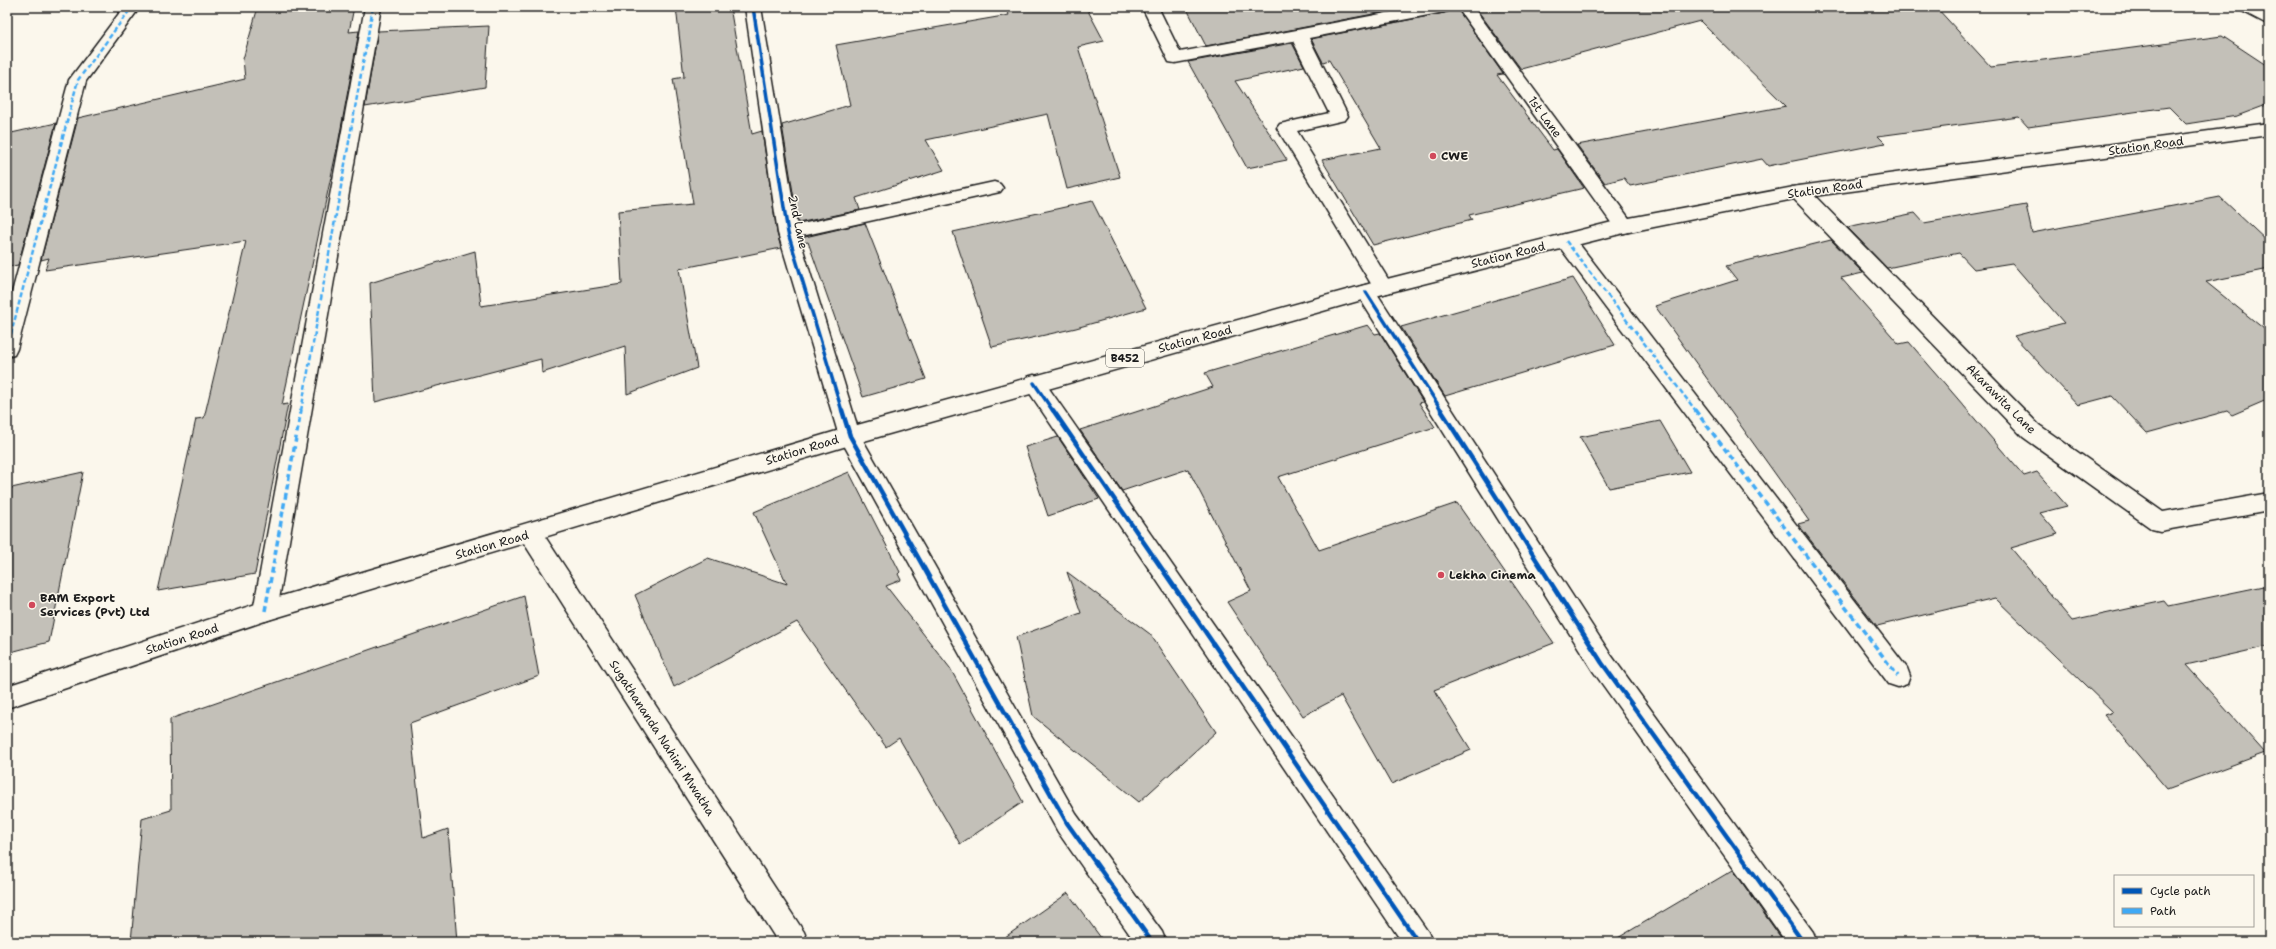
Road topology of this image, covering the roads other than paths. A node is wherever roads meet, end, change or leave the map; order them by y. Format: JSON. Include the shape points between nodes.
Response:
{"nodes":[{"id":1,"x":132,"y":7,"type":"edge"},
{"id":2,"x":373,"y":7,"type":"edge"},
{"id":3,"x":753,"y":7,"type":"edge"},
{"id":4,"x":1150,"y":7,"type":"edge"},
{"id":5,"x":1444,"y":7,"type":"edge"},
{"id":6,"x":1465,"y":7,"type":"edge"},
{"id":7,"x":2246,"y":7,"type":"edge"},
{"id":8,"x":2269,"y":20,"type":"edge"},
{"id":9,"x":1298,"y":35,"type":"junction"},
{"id":10,"x":2269,"y":129,"type":"edge"},
{"id":11,"x":994,"y":188,"type":"dead end"},
{"id":12,"x":1799,"y":192,"type":"junction"},
{"id":13,"x":1624,"y":226,"type":"junction"},
{"id":14,"x":788,"y":233,"type":"junction"},
{"id":15,"x":1566,"y":241,"type":"junction"},
{"id":16,"x":1375,"y":289,"type":"junction"},
{"id":17,"x":7,"y":350,"type":"edge"},
{"id":18,"x":1034,"y":383,"type":"junction"},
{"id":19,"x":850,"y":436,"type":"junction"},
{"id":20,"x":2269,"y":502,"type":"edge"},
{"id":21,"x":530,"y":533,"type":"junction"},
{"id":22,"x":265,"y":611,"type":"junction"},
{"id":23,"x":1898,"y":676,"type":"dead end"},
{"id":24,"x":7,"y":696,"type":"edge"},
{"id":25,"x":794,"y":942,"type":"edge"},
{"id":26,"x":1152,"y":942,"type":"edge"},
{"id":27,"x":1418,"y":942,"type":"edge"},
{"id":28,"x":1803,"y":942,"type":"edge"}],
"edges":[{"from":1,"to":17,"type":"main road","via":[[78,80]]},
{"from":2,"to":22,"type":"main road"},
{"from":3,"to":14,"type":"main road","name":"2nd Lane"},
{"from":4,"to":9,"type":"main road","via":[[1175,58]]},
{"from":5,"to":9,"type":"main road"},
{"from":6,"to":13,"type":"main road","name":"1st Lane"},
{"from":7,"to":8,"type":"main road"},
{"from":9,"to":16,"type":"main road","via":[[1339,116],[1286,128]]},
{"from":10,"to":12,"type":"main road","name":"Station Road","number":"B452"},
{"from":11,"to":14,"type":"lane"},
{"from":12,"to":13,"type":"main road","name":"Station Road","number":"B452"},
{"from":12,"to":20,"type":"main road","name":"Akarawita Lane","via":[[2031,431],[2160,522]]},
{"from":13,"to":15,"type":"main road","name":"Station Road","number":"B452"},
{"from":14,"to":19,"type":"main road","name":"2nd Lane"},
{"from":15,"to":16,"type":"main road","name":"Station Road","number":"B452"},
{"from":15,"to":23,"type":"main road"},
{"from":16,"to":18,"type":"main road","name":"Station Road","number":"B452"},
{"from":16,"to":28,"type":"main road","via":[[1602,663]]},
{"from":18,"to":19,"type":"main road","name":"Station Road","number":"B452"},
{"from":18,"to":27,"type":"main road"},
{"from":19,"to":21,"type":"main road","name":"Station Road","number":"B452"},
{"from":19,"to":26,"type":"main road","name":"2nd Lane","via":[[1067,823]]},
{"from":21,"to":22,"type":"main road","name":"Station Road","number":"B452"},
{"from":21,"to":25,"type":"main road","name":"Sugathananda Nahimi Mwatha"},
{"from":22,"to":24,"type":"main road","name":"Station Road","number":"B452"}]}
